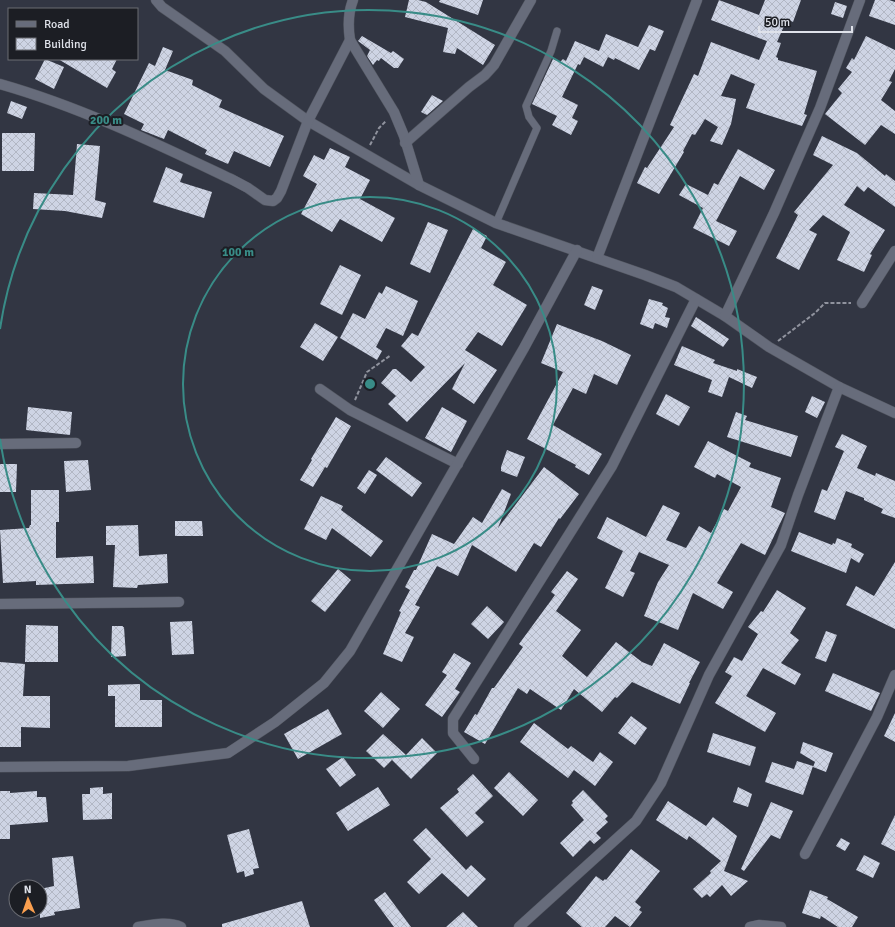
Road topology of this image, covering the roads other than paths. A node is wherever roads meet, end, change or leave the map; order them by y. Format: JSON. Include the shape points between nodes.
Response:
{"nodes":[{"id":1,"x":156,"y":0,"type":"edge"},
{"id":2,"x":353,"y":0,"type":"edge"},
{"id":3,"x":531,"y":0,"type":"edge"},
{"id":4,"x":697,"y":0,"type":"edge"},
{"id":5,"x":860,"y":0,"type":"edge"},
{"id":6,"x":557,"y":31,"type":"dead end"},
{"id":7,"x":350,"y":40,"type":"junction"},
{"id":8,"x":0,"y":84,"type":"edge"},
{"id":9,"x":308,"y":121,"type":"junction"},
{"id":10,"x":405,"y":143,"type":"junction"},
{"id":11,"x":419,"y":185,"type":"junction"},
{"id":12,"x":496,"y":223,"type":"junction"},
{"id":13,"x":577,"y":250,"type":"junction"},
{"id":14,"x":895,"y":251,"type":"edge"},
{"id":15,"x":597,"y":258,"type":"junction"},
{"id":16,"x":696,"y":299,"type":"junction"},
{"id":17,"x":862,"y":303,"type":"road end"},
{"id":18,"x":725,"y":316,"type":"junction"},
{"id":19,"x":839,"y":387,"type":"junction"},
{"id":20,"x":320,"y":389,"type":"dead end"},
{"id":21,"x":895,"y":413,"type":"edge"},
{"id":22,"x":76,"y":443,"type":"dead end"},
{"id":23,"x":0,"y":444,"type":"edge"},
{"id":24,"x":458,"y":464,"type":"junction"},
{"id":25,"x":179,"y":602,"type":"dead end"},
{"id":26,"x":0,"y":604,"type":"edge"},
{"id":27,"x":895,"y":675,"type":"edge"},
{"id":28,"x":474,"y":759,"type":"dead end"},
{"id":29,"x":0,"y":767,"type":"edge"},
{"id":30,"x":805,"y":854,"type":"dead end"},
{"id":31,"x":138,"y":927,"type":"edge"},
{"id":32,"x":181,"y":927,"type":"edge"},
{"id":33,"x":519,"y":927,"type":"edge"},
{"id":34,"x":750,"y":927,"type":"edge"},
{"id":35,"x":781,"y":927,"type":"edge"}],
"edges":[{"from":1,"to":9,"type":"street","via":[[162,7],[226,52],[264,89]]},
{"from":2,"to":7,"type":"street","via":[[348,28]]},
{"from":3,"to":10,"type":"street","via":[[494,65]]},
{"from":4,"to":15,"type":"street"},
{"from":5,"to":18,"type":"street","via":[[820,108]]},
{"from":6,"to":12,"type":"lane","via":[[551,52],[526,106],[529,117],[537,128]]},
{"from":7,"to":9,"type":"street"},
{"from":7,"to":10,"type":"street","via":[[394,112]]},
{"from":8,"to":9,"type":"street","via":[[33,93],[121,127],[233,180],[269,201],[273,201],[281,192]]},
{"from":9,"to":11,"type":"street"},
{"from":10,"to":11,"type":"street"},
{"from":11,"to":12,"type":"street"},
{"from":12,"to":13,"type":"street"},
{"from":13,"to":15,"type":"street"},
{"from":13,"to":24,"type":"street"},
{"from":14,"to":17,"type":"street"},
{"from":15,"to":16,"type":"street","via":[[676,287]]},
{"from":16,"to":18,"type":"street"},
{"from":16,"to":28,"type":"street","via":[[612,466],[453,719],[453,732]]},
{"from":18,"to":19,"type":"street","via":[[769,347]]},
{"from":19,"to":21,"type":"street"},
{"from":19,"to":33,"type":"street","via":[[781,545],[709,675],[661,783],[636,822]]},
{"from":20,"to":24,"type":"street","via":[[350,410]]},
{"from":22,"to":23,"type":"street"},
{"from":24,"to":29,"type":"street","via":[[350,652],[324,683],[275,722],[228,753],[128,766]]},
{"from":25,"to":26,"type":"street"},
{"from":27,"to":30,"type":"street","via":[[877,717]]},
{"from":31,"to":32,"type":"street"},
{"from":34,"to":35,"type":"street"}]}
